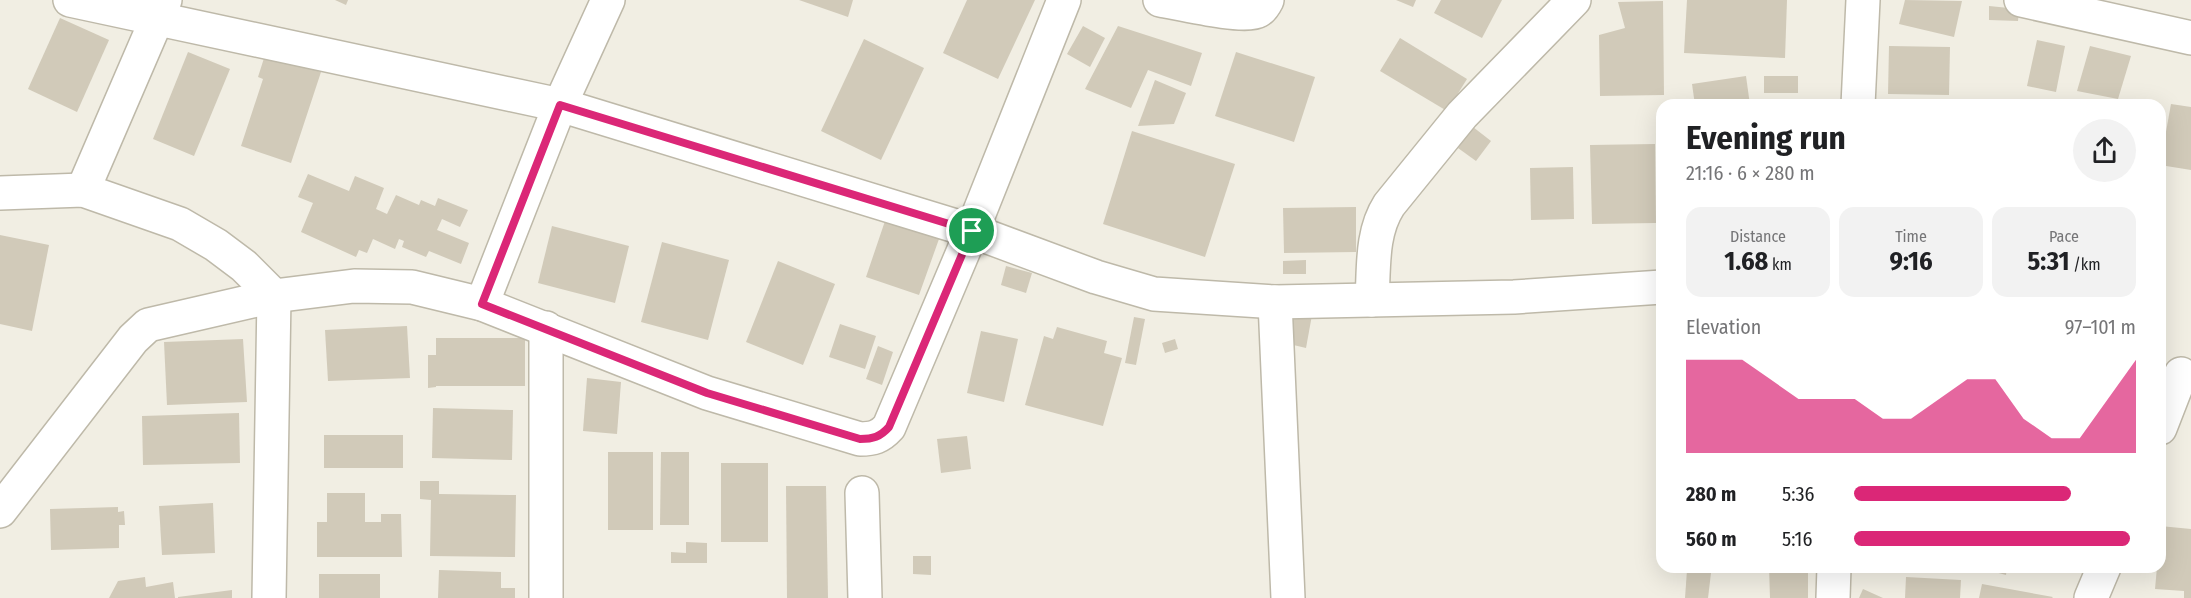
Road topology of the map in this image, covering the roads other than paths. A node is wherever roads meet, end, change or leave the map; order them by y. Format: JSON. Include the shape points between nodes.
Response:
{"nodes":[{"id":1,"x":70,"y":0,"type":"edge"},
{"id":2,"x":608,"y":0,"type":"edge"},
{"id":3,"x":1064,"y":0,"type":"edge"},
{"id":4,"x":1160,"y":0,"type":"edge"},
{"id":5,"x":1267,"y":0,"type":"edge"},
{"id":6,"x":1574,"y":0,"type":"edge"},
{"id":7,"x":1863,"y":0,"type":"edge"},
{"id":8,"x":2021,"y":0,"type":"edge"},
{"id":9,"x":161,"y":9,"type":"edge"},
{"id":10,"x":2191,"y":38,"type":"edge"},
{"id":11,"x":1857,"y":99,"type":"edge"},
{"id":12,"x":560,"y":105,"type":"junction"},
{"id":13,"x":83,"y":190,"type":"junction"},
{"id":14,"x":0,"y":193,"type":"edge"},
{"id":15,"x":972,"y":231,"type":"junction"},
{"id":16,"x":1656,"y":287,"type":"edge"},
{"id":17,"x":274,"y":296,"type":"junction"},
{"id":18,"x":1372,"y":300,"type":"junction"},
{"id":19,"x":1275,"y":302,"type":"junction"},
{"id":20,"x":482,"y":304,"type":"junction"},
{"id":21,"x":546,"y":328,"type":"junction"},
{"id":22,"x":2178,"y":374,"type":"edge"},
{"id":23,"x":2166,"y":410,"type":"edge"},
{"id":24,"x":862,"y":494,"type":"dead end"},
{"id":25,"x":0,"y":511,"type":"edge"},
{"id":26,"x":1834,"y":573,"type":"edge"},
{"id":27,"x":2101,"y":573,"type":"edge"},
{"id":28,"x":269,"y":598,"type":"edge"},
{"id":29,"x":546,"y":598,"type":"edge"},
{"id":30,"x":865,"y":598,"type":"edge"},
{"id":31,"x":1288,"y":598,"type":"edge"},
{"id":32,"x":1833,"y":598,"type":"edge"},
{"id":33,"x":2091,"y":598,"type":"edge"}],
"edges":[{"from":1,"to":9,"type":"street"},
{"from":2,"to":12,"type":"street"},
{"from":3,"to":15,"type":"street"},
{"from":4,"to":5,"type":"street","via":[[1240,13],[1258,11]]},
{"from":6,"to":18,"type":"street","via":[[1462,116],[1389,205],[1376,236]]},
{"from":7,"to":11,"type":"street"},
{"from":8,"to":10,"type":"street"},
{"from":9,"to":12,"type":"street"},
{"from":9,"to":13,"type":"street"},
{"from":12,"to":15,"type":"street"},
{"from":12,"to":20,"type":"street"},
{"from":13,"to":14,"type":"street"},
{"from":13,"to":17,"type":"street","via":[[180,224],[244,266]]},
{"from":15,"to":19,"type":"street","via":[[1154,294]]},
{"from":15,"to":21,"type":"street","via":[[889,427],[872,439],[860,439],[707,393]]},
{"from":16,"to":18,"type":"street","via":[[1514,297]]},
{"from":17,"to":20,"type":"street","via":[[354,286],[411,287]]},
{"from":17,"to":25,"type":"street","via":[[165,320],[139,332]]},
{"from":17,"to":28,"type":"street"},
{"from":18,"to":19,"type":"street"},
{"from":19,"to":31,"type":"street"},
{"from":20,"to":21,"type":"street"},
{"from":21,"to":29,"type":"street"},
{"from":22,"to":23,"type":"street"},
{"from":24,"to":30,"type":"street"},
{"from":26,"to":32,"type":"street"},
{"from":27,"to":33,"type":"street"}]}
